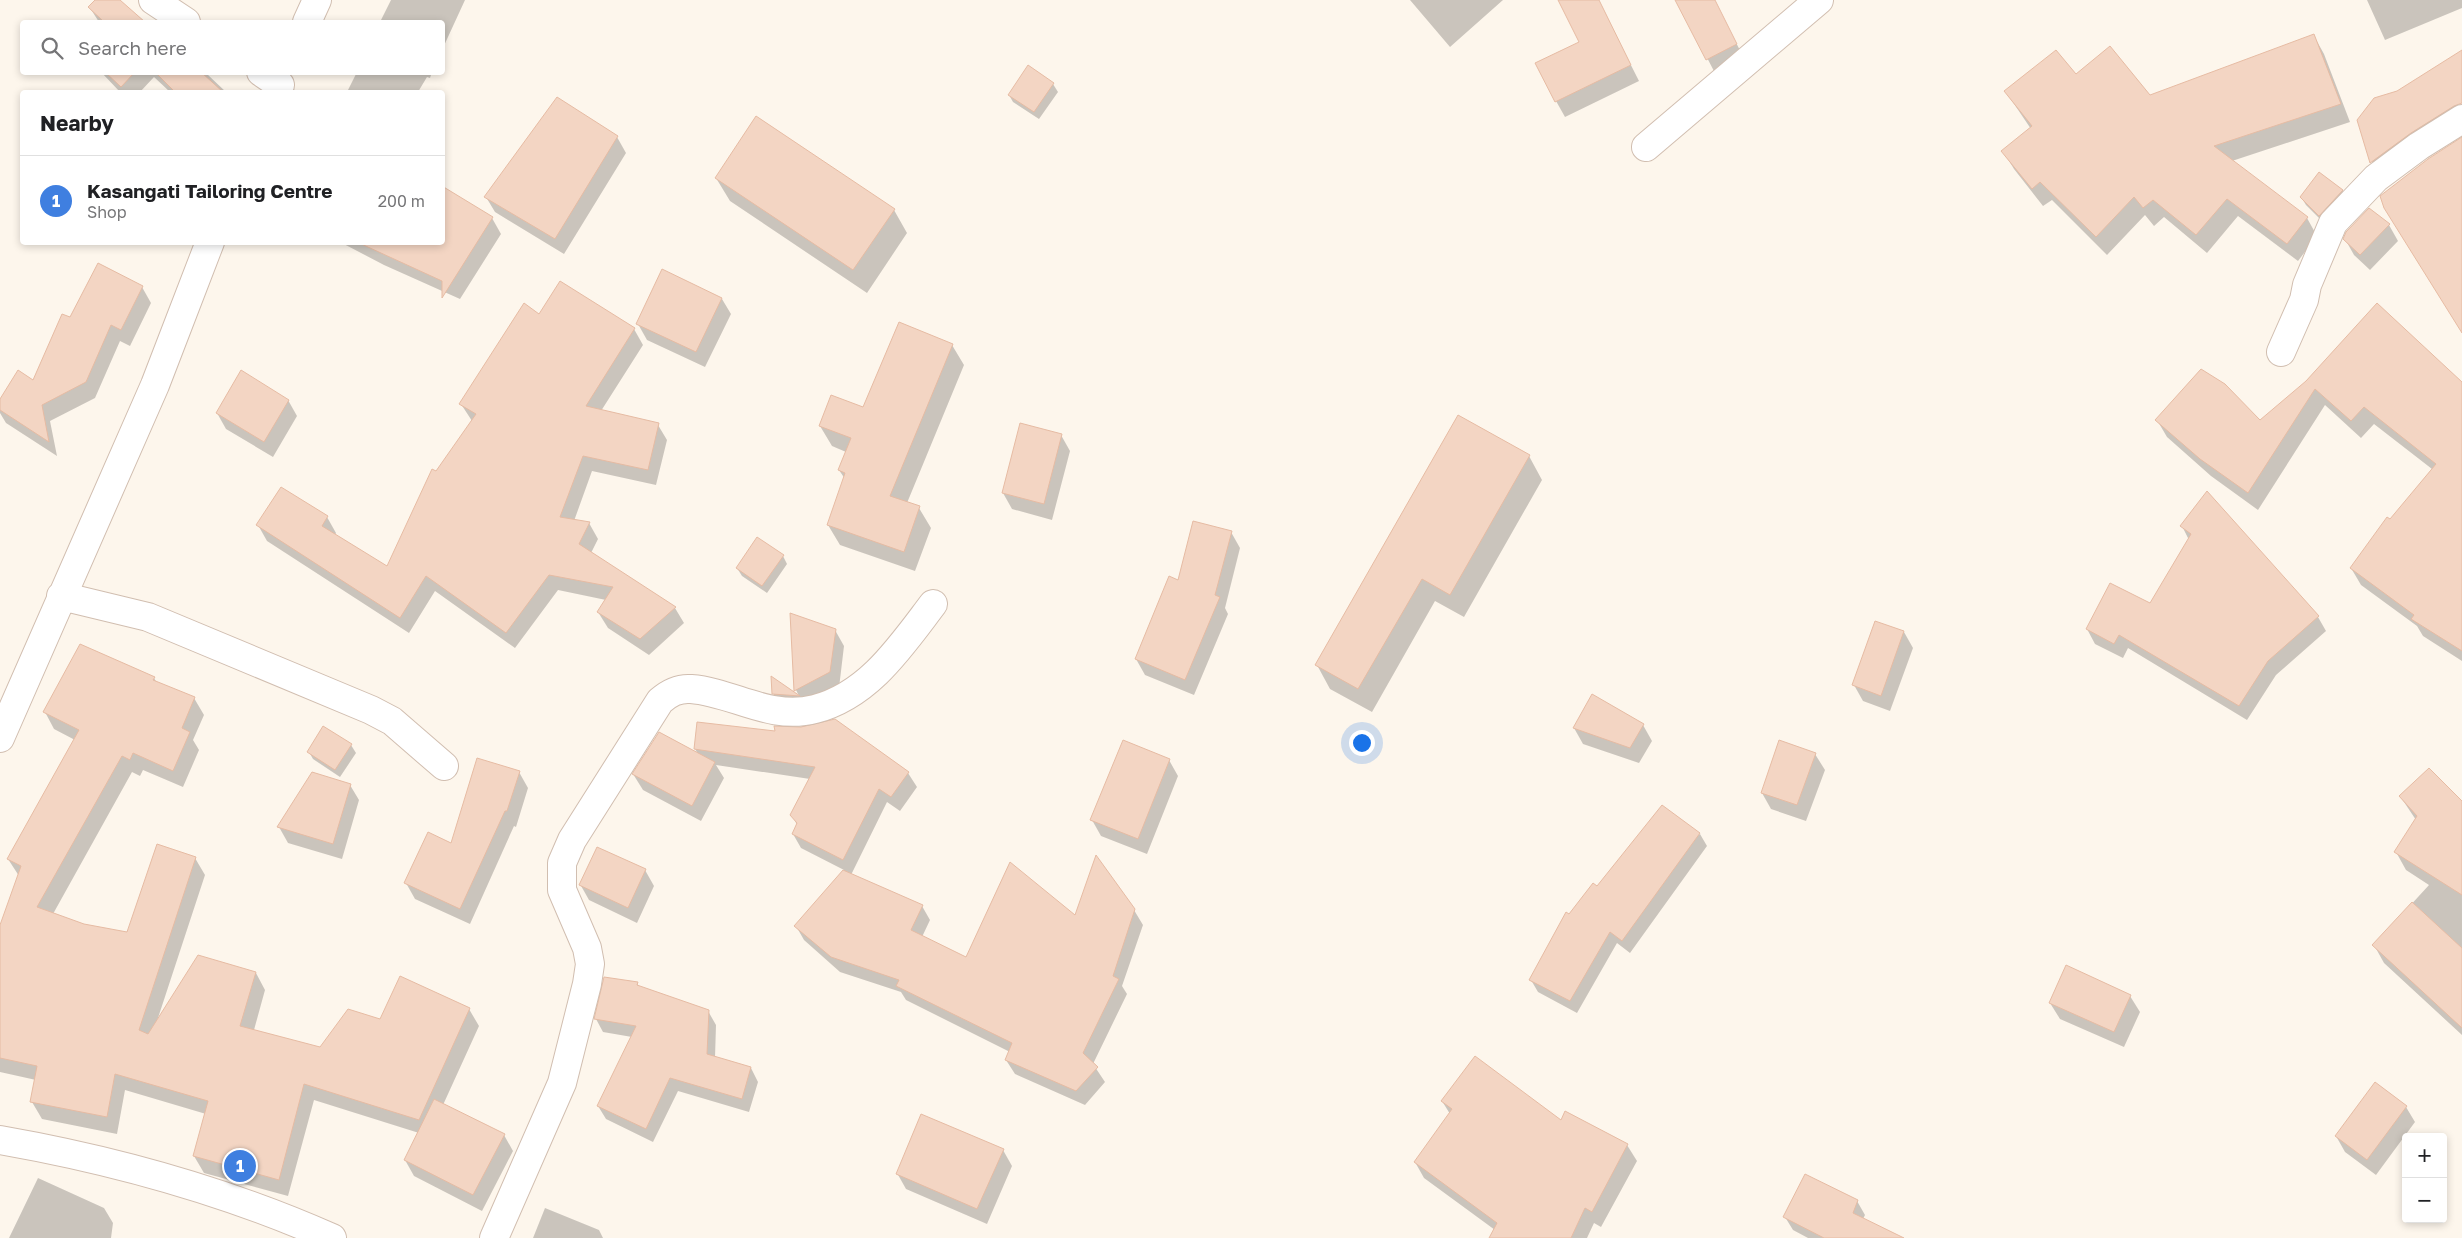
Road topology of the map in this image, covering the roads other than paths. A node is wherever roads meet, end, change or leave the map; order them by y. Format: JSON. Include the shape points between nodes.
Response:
{"nodes":[{"id":1,"x":153,"y":0,"type":"edge"},
{"id":2,"x":317,"y":0,"type":"edge"},
{"id":3,"x":1819,"y":0,"type":"edge"},
{"id":4,"x":183,"y":20,"type":"edge"},
{"id":5,"x":308,"y":20,"type":"edge"},
{"id":6,"x":2462,"y":119,"type":"edge"},
{"id":7,"x":1646,"y":147,"type":"dead end"},
{"id":8,"x":209,"y":245,"type":"edge"},
{"id":9,"x":2281,"y":352,"type":"dead end"},
{"id":10,"x":61,"y":596,"type":"junction"},
{"id":11,"x":933,"y":604,"type":"dead end"},
{"id":12,"x":0,"y":738,"type":"edge"},
{"id":13,"x":444,"y":766,"type":"dead end"},
{"id":14,"x":0,"y":1140,"type":"edge"},
{"id":15,"x":332,"y":1238,"type":"edge"},
{"id":16,"x":494,"y":1238,"type":"edge"}],
"edges":[{"from":1,"to":4,"type":"street"},
{"from":2,"to":5,"type":"street"},
{"from":3,"to":7,"type":"street"},
{"from":6,"to":9,"type":"street","via":[[2376,178],[2332,223]]},
{"from":8,"to":10,"type":"street","via":[[155,385]]},
{"from":10,"to":12,"type":"street"},
{"from":10,"to":13,"type":"street","via":[[148,617],[372,710],[392,721]]},
{"from":11,"to":16,"type":"street","via":[[892,658],[867,681],[838,700],[815,709],[796,712],[774,710],[691,689],[668,693],[660,701],[572,840],[562,863],[562,890],[587,948],[590,964],[587,984],[562,1083]]},
{"from":14,"to":15,"type":"street","via":[[60,1150],[154,1173]]}]}
